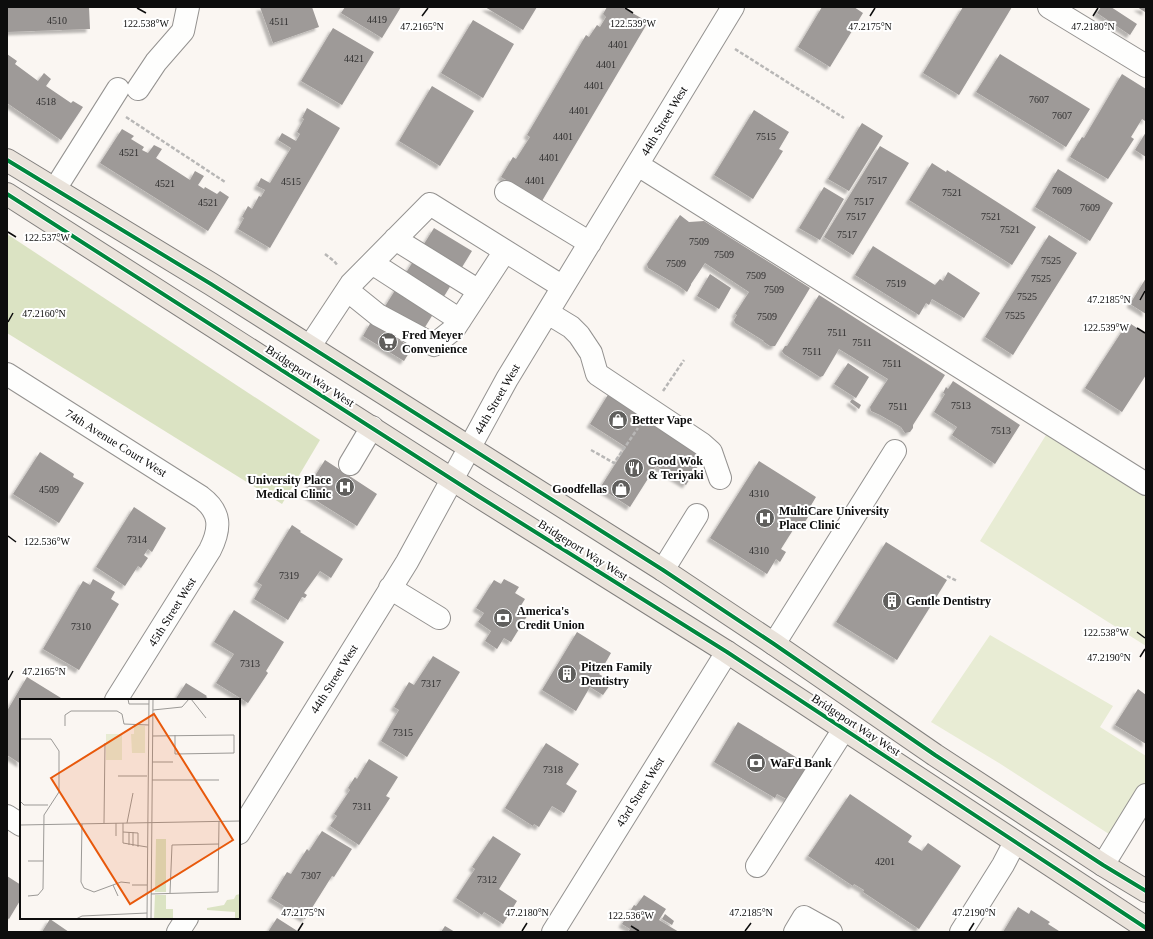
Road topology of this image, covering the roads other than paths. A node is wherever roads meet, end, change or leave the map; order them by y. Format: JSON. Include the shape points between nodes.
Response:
{"nodes":[{"id":1,"x":188,"y":7,"type":"edge"},
{"id":2,"x":1049,"y":7,"type":"edge"},
{"id":3,"x":726,"y":10,"type":"edge"},
{"id":4,"x":1146,"y":66,"type":"edge"},
{"id":5,"x":7,"y":160,"type":"edge"},
{"id":6,"x":638,"y":164,"type":"junction"},
{"id":7,"x":55,"y":189,"type":"junction"},
{"id":8,"x":506,"y":192,"type":"dead end"},
{"id":9,"x":7,"y":194,"type":"edge"},
{"id":10,"x":395,"y":239,"type":"junction"},
{"id":11,"x":590,"y":243,"type":"junction"},
{"id":12,"x":505,"y":251,"type":"junction"},
{"id":13,"x":372,"y":263,"type":"junction"},
{"id":14,"x":563,"y":287,"type":"junction"},
{"id":15,"x":347,"y":290,"type":"junction"},
{"id":16,"x":479,"y":291,"type":"junction"},
{"id":17,"x":548,"y":313,"type":"junction"},
{"id":18,"x":460,"y":320,"type":"junction"},
{"id":19,"x":310,"y":346,"type":"junction"},
{"id":20,"x":7,"y":374,"type":"edge"},
{"id":21,"x":372,"y":427,"type":"junction"},
{"id":22,"x":469,"y":448,"type":"junction"},
{"id":23,"x":894,"y":451,"type":"dead end"},
{"id":24,"x":350,"y":464,"type":"dead end"},
{"id":25,"x":720,"y":478,"type":"dead end"},
{"id":26,"x":452,"y":480,"type":"junction"},
{"id":27,"x":1146,"y":484,"type":"edge"},
{"id":28,"x":697,"y":515,"type":"dead end"},
{"id":29,"x":217,"y":520,"type":"joint"},
{"id":30,"x":663,"y":570,"type":"junction"},
{"id":31,"x":390,"y":588,"type":"junction"},
{"id":32,"x":439,"y":618,"type":"dead end"},
{"id":33,"x":774,"y":644,"type":"junction"},
{"id":34,"x":727,"y":652,"type":"junction"},
{"id":35,"x":117,"y":699,"type":"edge"},
{"id":36,"x":844,"y":729,"type":"junction"},
{"id":37,"x":1146,"y":795,"type":"edge"},
{"id":38,"x":7,"y":816,"type":"edge"},
{"id":39,"x":20,"y":824,"type":"edge"},
{"id":40,"x":240,"y":831,"type":"edge"},
{"id":41,"x":1015,"y":842,"type":"junction"},
{"id":42,"x":1103,"y":865,"type":"junction"},
{"id":43,"x":757,"y":866,"type":"dead end"},
{"id":44,"x":1146,"y":891,"type":"edge"},
{"id":45,"x":1146,"y":928,"type":"edge"},
{"id":46,"x":553,"y":932,"type":"edge"},
{"id":47,"x":795,"y":932,"type":"edge"},
{"id":48,"x":831,"y":932,"type":"edge"},
{"id":49,"x":961,"y":932,"type":"edge"}],
"edges":[{"from":1,"to":7,"type":"street","via":[[183,32],[156,62],[121,94]]},
{"from":2,"to":4,"type":"street"},
{"from":3,"to":6,"type":"street","name":"44th Street West"},
{"from":5,"to":7,"type":"main road","name":"Bridgeport Way West"},
{"from":6,"to":11,"type":"street","name":"44th Street West"},
{"from":6,"to":27,"type":"street"},
{"from":7,"to":19,"type":"main road","name":"Bridgeport Way West"},
{"from":8,"to":11,"type":"street"},
{"from":9,"to":21,"type":"main road","name":"Bridgeport Way West"},
{"from":10,"to":12,"type":"street","via":[[430,204]]},
{"from":10,"to":13,"type":"street"},
{"from":10,"to":16,"type":"street"},
{"from":11,"to":14,"type":"street","name":"44th Street West"},
{"from":12,"to":14,"type":"street"},
{"from":12,"to":16,"type":"street"},
{"from":13,"to":15,"type":"street"},
{"from":13,"to":18,"type":"street"},
{"from":14,"to":17,"type":"street","name":"44th Street West"},
{"from":15,"to":18,"type":"street","via":[[378,315],[434,346],[454,329]]},
{"from":15,"to":19,"type":"street"},
{"from":16,"to":18,"type":"street"},
{"from":17,"to":22,"type":"street","name":"44th Street West"},
{"from":17,"to":25,"type":"street","via":[[579,335],[591,353],[597,374],[711,452]]},
{"from":19,"to":22,"type":"main road","name":"Bridgeport Way West"},
{"from":20,"to":29,"type":"street","name":"74th Avenue Court West","via":[[201,497],[212,507]]},
{"from":21,"to":24,"type":"street"},
{"from":21,"to":26,"type":"main road","name":"Bridgeport Way West"},
{"from":22,"to":26,"type":"street","name":"44th Street West"},
{"from":22,"to":30,"type":"main road","name":"Bridgeport Way West"},
{"from":23,"to":33,"type":"street"},
{"from":26,"to":31,"type":"street","name":"44th Street West"},
{"from":26,"to":34,"type":"main road","name":"Bridgeport Way West"},
{"from":28,"to":30,"type":"street"},
{"from":29,"to":35,"type":"street","name":"45th Street West","via":[[217,534],[204,560]]},
{"from":30,"to":33,"type":"main road","name":"Bridgeport Way West"},
{"from":31,"to":32,"type":"street"},
{"from":31,"to":40,"type":"street","name":"44th Street West"},
{"from":33,"to":42,"type":"main road","name":"Bridgeport Way West","via":[[929,751]]},
{"from":34,"to":36,"type":"main road","name":"Bridgeport Way West"},
{"from":34,"to":46,"type":"street","name":"43rd Street West"},
{"from":36,"to":41,"type":"main road","name":"Bridgeport Way West"},
{"from":36,"to":43,"type":"street"},
{"from":37,"to":42,"type":"street"},
{"from":38,"to":39,"type":"street"},
{"from":41,"to":45,"type":"main road","name":"Bridgeport Way West"},
{"from":41,"to":49,"type":"street","via":[[1003,866]]},
{"from":42,"to":44,"type":"main road","name":"Bridgeport Way West"},
{"from":47,"to":48,"type":"street","via":[[804,917]]}]}
